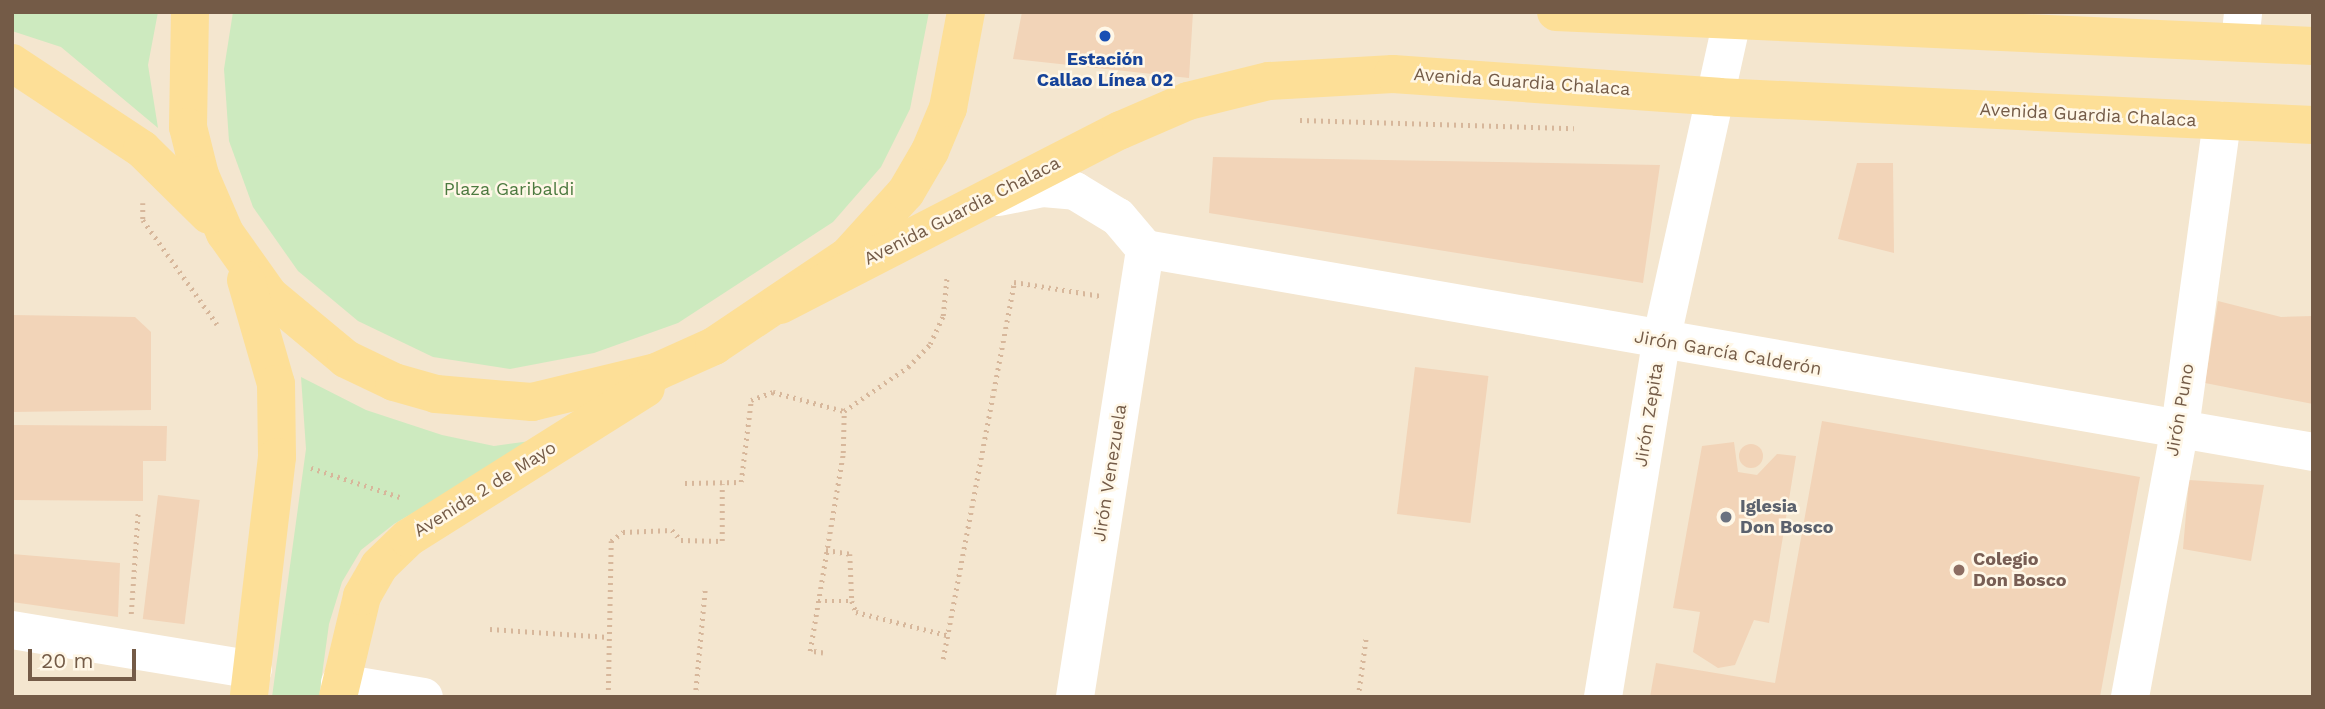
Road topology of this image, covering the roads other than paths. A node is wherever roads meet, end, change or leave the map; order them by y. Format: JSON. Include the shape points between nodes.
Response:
{"nodes":[{"id":1,"x":190,"y":12,"type":"edge"},
{"id":2,"x":966,"y":12,"type":"edge"},
{"id":3,"x":1556,"y":12,"type":"edge"},
{"id":4,"x":1733,"y":16,"type":"edge"},
{"id":5,"x":2242,"y":27,"type":"edge"},
{"id":6,"x":2313,"y":46,"type":"edge"},
{"id":7,"x":12,"y":63,"type":"edge"},
{"id":8,"x":1718,"y":97,"type":"junction"},
{"id":9,"x":2222,"y":121,"type":"junction"},
{"id":10,"x":2313,"y":125,"type":"edge"},
{"id":11,"x":981,"y":201,"type":"junction"},
{"id":12,"x":229,"y":239,"type":"junction"},
{"id":13,"x":1145,"y":249,"type":"junction"},
{"id":14,"x":780,"y":305,"type":"junction"},
{"id":15,"x":1661,"y":341,"type":"junction"},
{"id":16,"x":714,"y":346,"type":"junction"},
{"id":17,"x":2180,"y":428,"type":"junction"},
{"id":18,"x":2313,"y":452,"type":"edge"},
{"id":19,"x":12,"y":630,"type":"edge"},
{"id":20,"x":251,"y":683,"type":"edge"},
{"id":21,"x":339,"y":690,"type":"edge"},
{"id":22,"x":424,"y":697,"type":"edge"},
{"id":23,"x":1075,"y":697,"type":"edge"},
{"id":24,"x":1603,"y":697,"type":"edge"},
{"id":25,"x":2130,"y":697,"type":"edge"}],
"edges":[{"from":1,"to":12,"type":"main road","via":[[188,127]]},
{"from":2,"to":14,"type":"main road","via":[[948,108],[906,191],[848,256]]},
{"from":3,"to":4,"type":"main road"},
{"from":4,"to":5,"type":"main road"},
{"from":4,"to":8,"type":"street","name":"Jirón Zepita"},
{"from":5,"to":6,"type":"main road"},
{"from":7,"to":12,"type":"main road","via":[[142,149]]},
{"from":8,"to":9,"type":"main road","name":"Avenida Guardia Chalaca"},
{"from":8,"to":11,"type":"main road","name":"Avenida Guardia Chalaca","via":[[1393,74],[1269,81],[1188,101]]},
{"from":8,"to":15,"type":"street","name":"Jirón Zepita"},
{"from":9,"to":10,"type":"main road","name":"Avenida Guardia Chalaca"},
{"from":9,"to":17,"type":"street","name":"Jirón Puno"},
{"from":11,"to":13,"type":"street","via":[[1043,188],[1075,191],[1118,218]]},
{"from":11,"to":14,"type":"main road","name":"Avenida Guardia Chalaca"},
{"from":12,"to":16,"type":"main road","via":[[269,295],[307,330],[346,359],[436,394],[532,402],[584,393]]},
{"from":12,"to":20,"type":"main road","via":[[267,337],[276,384],[277,457]]},
{"from":13,"to":15,"type":"street","name":"Jirón García Calderón"},
{"from":13,"to":23,"type":"street","name":"Jirón Venezuela"},
{"from":14,"to":16,"type":"main road"},
{"from":15,"to":17,"type":"street","name":"Jirón García Calderón"},
{"from":15,"to":24,"type":"street","name":"Jirón Zepita"},
{"from":16,"to":21,"type":"main road","name":"Avenida 2 de Mayo","via":[[408,538],[379,566],[362,596]]},
{"from":17,"to":18,"type":"street","name":"Jirón García Calderón"},
{"from":17,"to":25,"type":"street","name":"Jirón Puno"},
{"from":19,"to":20,"type":"street","via":[[128,649]]},
{"from":21,"to":22,"type":"street"}]}
